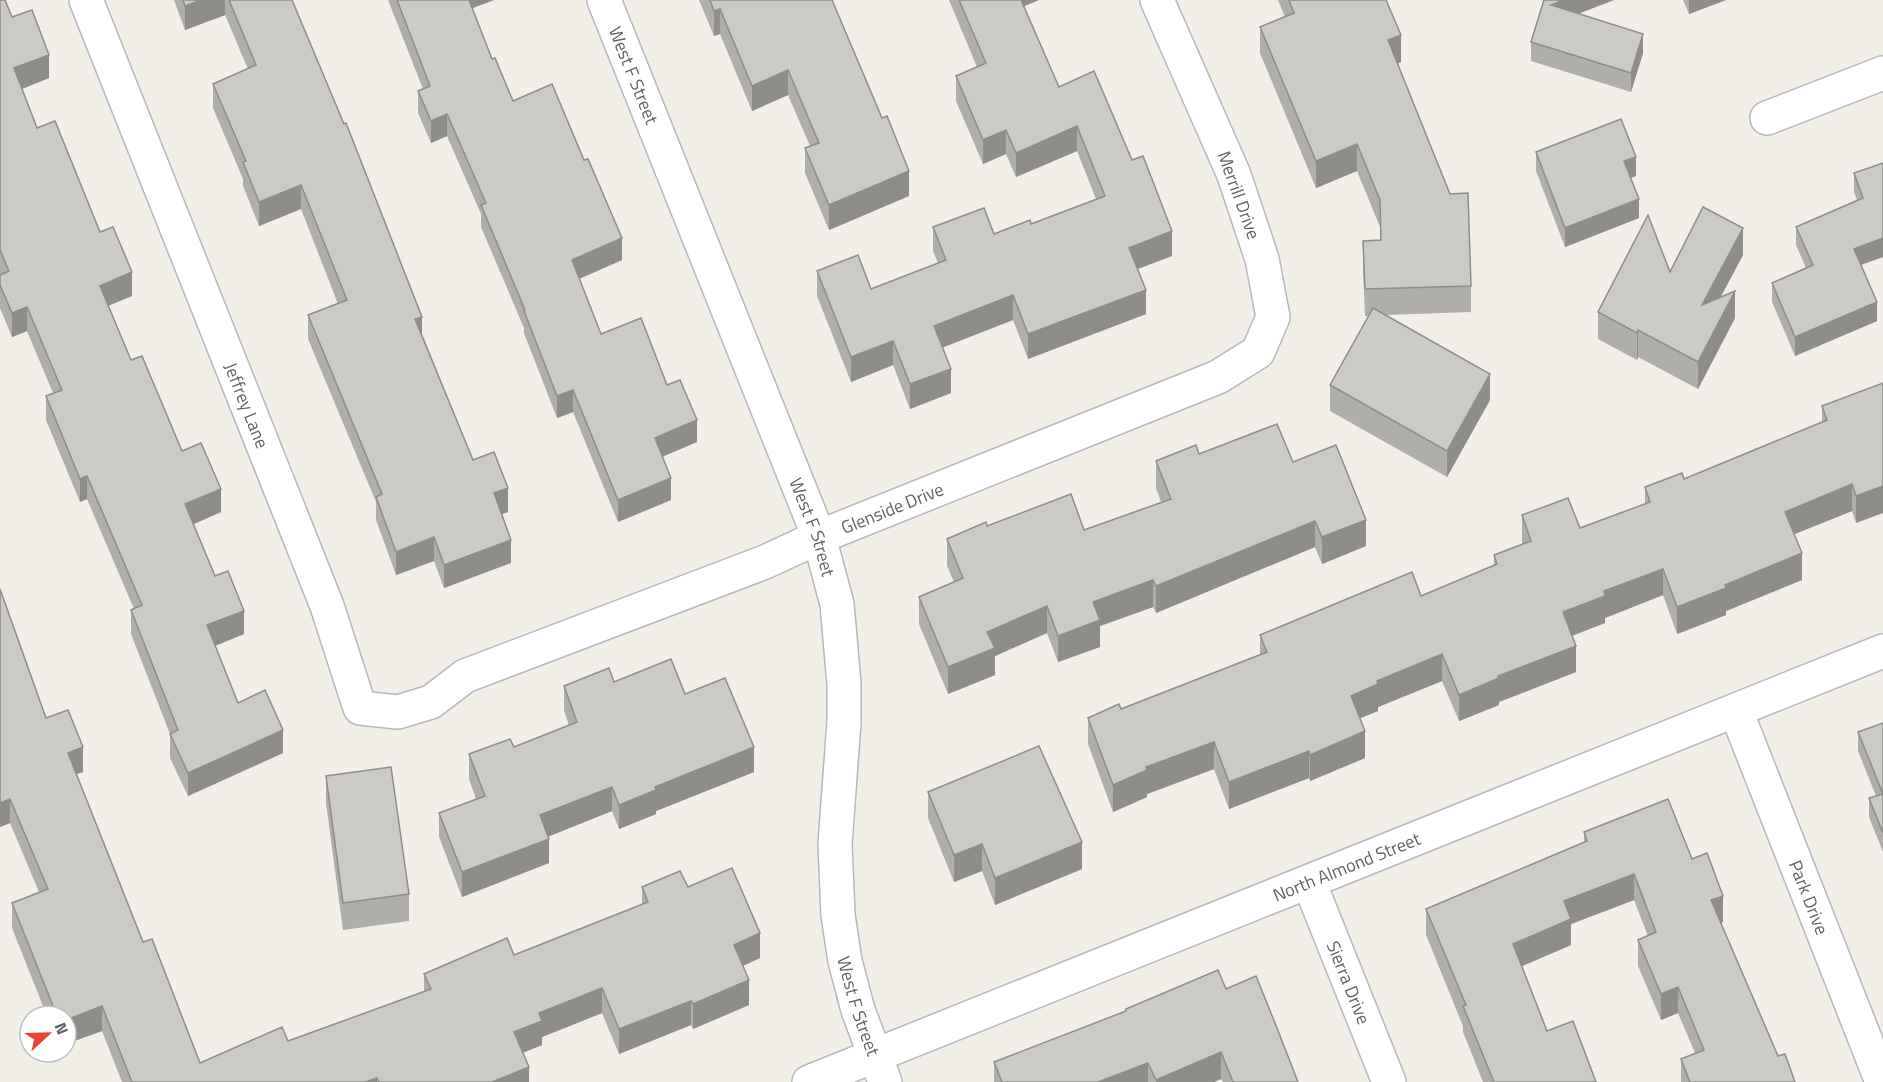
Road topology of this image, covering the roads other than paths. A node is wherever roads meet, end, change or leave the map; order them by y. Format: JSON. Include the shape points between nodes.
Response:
{"nodes":[{"id":1,"x":86,"y":0,"type":"edge"},
{"id":2,"x":604,"y":0,"type":"edge"},
{"id":3,"x":1157,"y":0,"type":"edge"},
{"id":4,"x":1883,"y":73,"type":"edge"},
{"id":5,"x":1767,"y":118,"type":"dead end"},
{"id":6,"x":1218,"y":377,"type":"joint"},
{"id":7,"x":819,"y":537,"type":"junction"},
{"id":8,"x":1883,"y":651,"type":"edge"},
{"id":9,"x":465,"y":676,"type":"joint"},
{"id":10,"x":1736,"y":711,"type":"junction"},
{"id":11,"x":1309,"y":882,"type":"junction"},
{"id":12,"x":880,"y":1069,"type":"edge"},
{"id":13,"x":809,"y":1082,"type":"edge"},
{"id":14,"x":1389,"y":1082,"type":"edge"},
{"id":15,"x":1882,"y":1082,"type":"edge"}],
"edges":[{"from":1,"to":9,"type":"street","name":"Jeffrey Lane","via":[[327,606],[360,708],[398,712],[431,702]]},
{"from":2,"to":7,"type":"street","name":"West F Street"},
{"from":3,"to":6,"type":"street","name":"Merrill Drive","via":[[1234,175],[1262,259],[1273,317],[1258,352]]},
{"from":4,"to":5,"type":"street"},
{"from":6,"to":7,"type":"street","name":"Glenside Drive"},
{"from":7,"to":9,"type":"street","name":"Glenside Drive","via":[[765,562]]},
{"from":7,"to":12,"type":"street","name":"West F Street","via":[[837,604],[844,684],[835,844],[838,915],[845,961]]},
{"from":8,"to":10,"type":"street","name":"North Almond Street"},
{"from":10,"to":11,"type":"street","name":"North Almond Street"},
{"from":10,"to":15,"type":"street","name":"Park Drive"},
{"from":11,"to":12,"type":"street","name":"North Almond Street"},
{"from":11,"to":14,"type":"street","name":"Sierra Drive"},
{"from":12,"to":13,"type":"street","name":"North Almond Street"}]}
